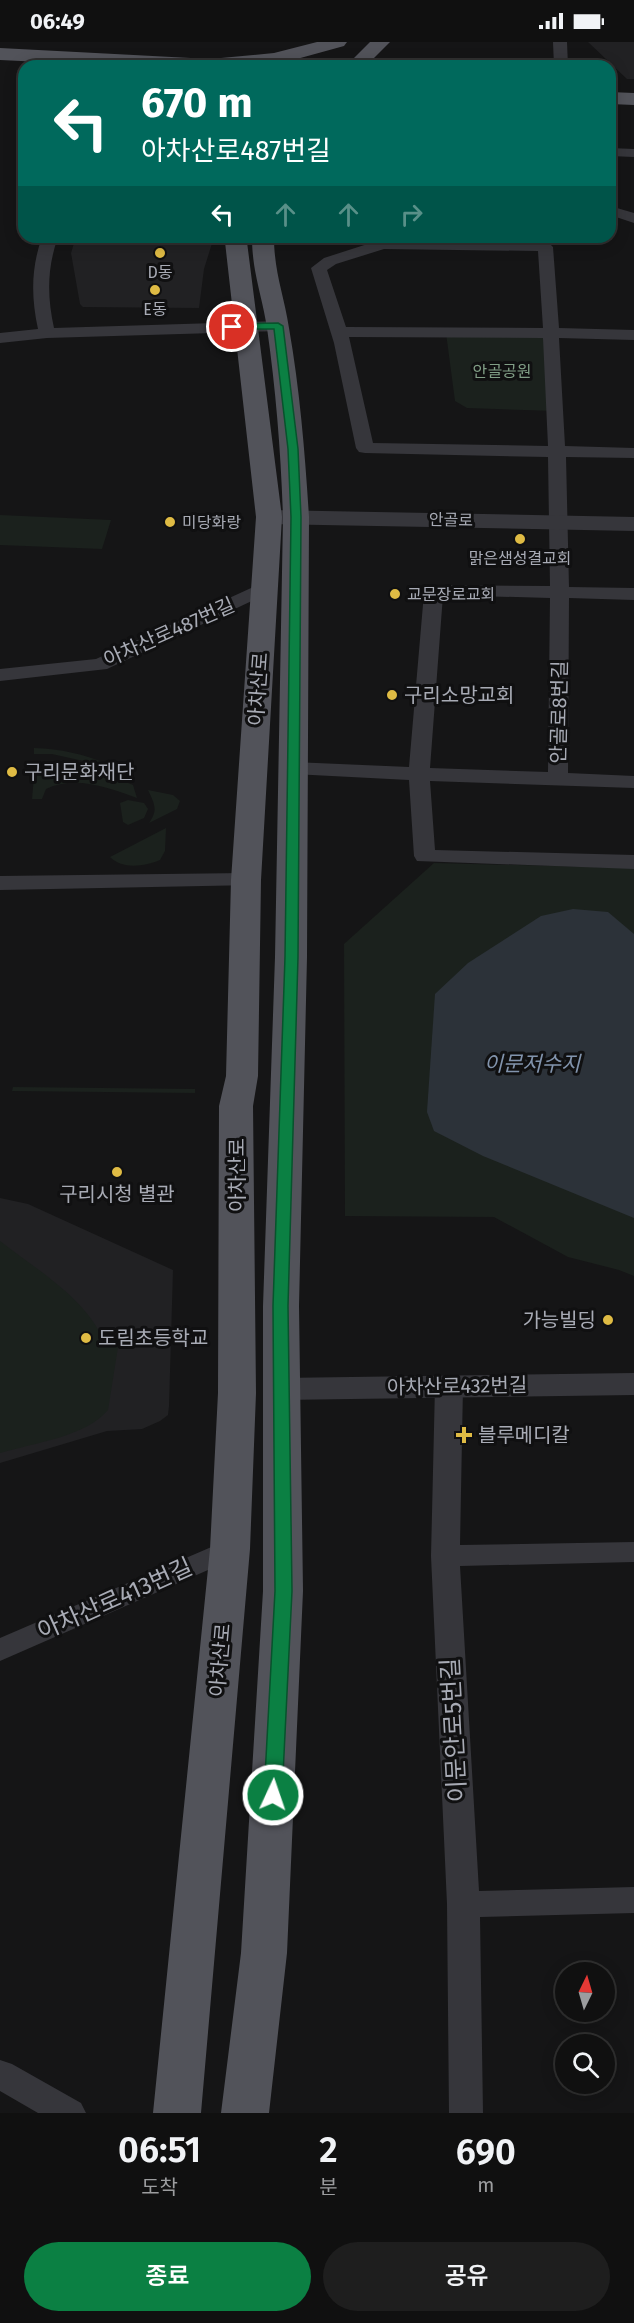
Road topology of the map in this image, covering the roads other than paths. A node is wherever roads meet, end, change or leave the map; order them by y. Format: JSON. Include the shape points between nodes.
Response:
{"nodes":[{"id":1,"x":338,"y":42,"type":"edge"},
{"id":2,"x":355,"y":42,"type":"edge"},
{"id":3,"x":560,"y":42,"type":"edge"},
{"id":4,"x":380,"y":50,"type":"edge"},
{"id":5,"x":0,"y":54,"type":"edge"},
{"id":6,"x":125,"y":60,"type":"edge"},
{"id":7,"x":262,"y":60,"type":"edge"},
{"id":8,"x":335,"y":60,"type":"edge"},
{"id":9,"x":364,"y":60,"type":"edge"},
{"id":10,"x":561,"y":60,"type":"edge"},
{"id":11,"x":0,"y":66,"type":"edge"},
{"id":12,"x":18,"y":67,"type":"edge"},
{"id":13,"x":616,"y":84,"type":"edge"},
{"id":14,"x":634,"y":85,"type":"edge"},
{"id":15,"x":616,"y":98,"type":"edge"},
{"id":16,"x":634,"y":99,"type":"edge"},
{"id":17,"x":616,"y":152,"type":"edge"},
{"id":18,"x":634,"y":153,"type":"edge"},
{"id":19,"x":616,"y":209,"type":"edge"},
{"id":20,"x":634,"y":209,"type":"edge"},
{"id":21,"x":616,"y":211,"type":"edge"},
{"id":22,"x":634,"y":218,"type":"edge"},
{"id":23,"x":47,"y":243,"type":"edge"},
{"id":24,"x":236,"y":243,"type":"edge"},
{"id":25,"x":263,"y":243,"type":"edge"},
{"id":26,"x":464,"y":243,"type":"edge"},
{"id":27,"x":545,"y":243,"type":"edge"},
{"id":28,"x":245,"y":326,"type":"junction"},
{"id":29,"x":278,"y":326,"type":"junction"},
{"id":30,"x":339,"y":332,"type":"junction"},
{"id":31,"x":47,"y":333,"type":"junction"},
{"id":32,"x":551,"y":333,"type":"junction"},
{"id":33,"x":634,"y":335,"type":"edge"},
{"id":34,"x":0,"y":338,"type":"edge"},
{"id":35,"x":557,"y":453,"type":"junction"},
{"id":36,"x":634,"y":453,"type":"edge"},
{"id":37,"x":282,"y":517,"type":"junction"},
{"id":38,"x":560,"y":522,"type":"junction"},
{"id":39,"x":634,"y":524,"type":"edge"},
{"id":40,"x":264,"y":588,"type":"junction"},
{"id":41,"x":561,"y":592,"type":"junction"},
{"id":42,"x":634,"y":594,"type":"edge"},
{"id":43,"x":0,"y":675,"type":"edge"},
{"id":44,"x":293,"y":768,"type":"junction"},
{"id":45,"x":419,"y":774,"type":"junction"},
{"id":46,"x":558,"y":779,"type":"junction"},
{"id":47,"x":634,"y":782,"type":"edge"},
{"id":48,"x":634,"y":861,"type":"edge"},
{"id":49,"x":246,"y":880,"type":"junction"},
{"id":50,"x":0,"y":883,"type":"edge"},
{"id":51,"x":634,"y":1384,"type":"edge"},
{"id":52,"x":449,"y":1386,"type":"junction"},
{"id":53,"x":281,"y":1389,"type":"junction"},
{"id":54,"x":230,"y":1549,"type":"junction"},
{"id":55,"x":634,"y":1552,"type":"edge"},
{"id":56,"x":445,"y":1556,"type":"junction"},
{"id":57,"x":0,"y":1650,"type":"edge"},
{"id":58,"x":634,"y":1900,"type":"edge"},
{"id":59,"x":463,"y":1904,"type":"junction"},
{"id":60,"x":0,"y":2074,"type":"edge"},
{"id":61,"x":69,"y":2113,"type":"edge"},
{"id":62,"x":177,"y":2113,"type":"edge"},
{"id":63,"x":244,"y":2113,"type":"edge"},
{"id":64,"x":466,"y":2113,"type":"edge"}],
"edges":[{"from":1,"to":7,"type":"main road"},
{"from":2,"to":8,"type":"main road"},
{"from":3,"to":10,"type":"street"},
{"from":4,"to":9,"type":"main road"},
{"from":5,"to":6,"type":"main road"},
{"from":11,"to":12,"type":"main road"},
{"from":13,"to":14,"type":"main road"},
{"from":15,"to":16,"type":"main road"},
{"from":17,"to":18,"type":"street"},
{"from":19,"to":20,"type":"street"},
{"from":21,"to":22,"type":"street"},
{"from":23,"to":31,"type":"street","via":[[40,279]]},
{"from":24,"to":28,"type":"main road","name":"아차산로"},
{"from":25,"to":29,"type":"main road","name":"아차산로","via":[[263,263]]},
{"from":26,"to":30,"type":"street","via":[[383,244],[319,268]]},
{"from":27,"to":32,"type":"street","name":"안골로8번길"},
{"from":28,"to":29,"type":"street"},
{"from":28,"to":31,"type":"street"},
{"from":28,"to":37,"type":"main road","name":"아차산로"},
{"from":29,"to":37,"type":"main road","name":"아차산로","via":[[293,449]]},
{"from":30,"to":32,"type":"street"},
{"from":30,"to":35,"type":"street","via":[[365,448]]},
{"from":31,"to":34,"type":"street"},
{"from":32,"to":33,"type":"street"},
{"from":32,"to":35,"type":"street","name":"안골로8번길"},
{"from":35,"to":36,"type":"street"},
{"from":35,"to":38,"type":"street","name":"안골로8번길"},
{"from":37,"to":38,"type":"street","name":"안골로"},
{"from":37,"to":40,"type":"main road","name":"아차산로"},
{"from":37,"to":44,"type":"main road","name":"아차산로"},
{"from":38,"to":39,"type":"street","name":"안골로"},
{"from":38,"to":41,"type":"street","name":"안골로8번길"},
{"from":40,"to":43,"type":"street","name":"아차산로487번길","via":[[100,665]]},
{"from":40,"to":49,"type":"main road","name":"아차산로"},
{"from":41,"to":42,"type":"street"},
{"from":41,"to":45,"type":"street","via":[[437,589]]},
{"from":41,"to":46,"type":"street","name":"안골로8번길"},
{"from":44,"to":45,"type":"street","name":"안골로8번길"},
{"from":44,"to":53,"type":"main road","name":"아차산로"},
{"from":45,"to":46,"type":"street","name":"안골로8번길"},
{"from":45,"to":48,"type":"street","via":[[425,856]]},
{"from":46,"to":47,"type":"street"},
{"from":49,"to":50,"type":"street"},
{"from":49,"to":54,"type":"main road","name":"아차산로","via":[[242,1076],[236,1106],[237,1393]]},
{"from":51,"to":52,"type":"street","name":"아차산로432번길"},
{"from":52,"to":53,"type":"street","name":"아차산로432번길"},
{"from":52,"to":56,"type":"street","name":"이문안로5번길"},
{"from":53,"to":63,"type":"main road","name":"아차산로","via":[[284,1591],[264,1953]]},
{"from":54,"to":57,"type":"street","name":"아차산로413번길"},
{"from":54,"to":62,"type":"main road","name":"아차산로"},
{"from":55,"to":56,"type":"street"},
{"from":56,"to":59,"type":"street","name":"이문안로5번길"},
{"from":58,"to":59,"type":"street"},
{"from":59,"to":64,"type":"street","name":"이문안로5번길"},
{"from":60,"to":61,"type":"street"}]}
